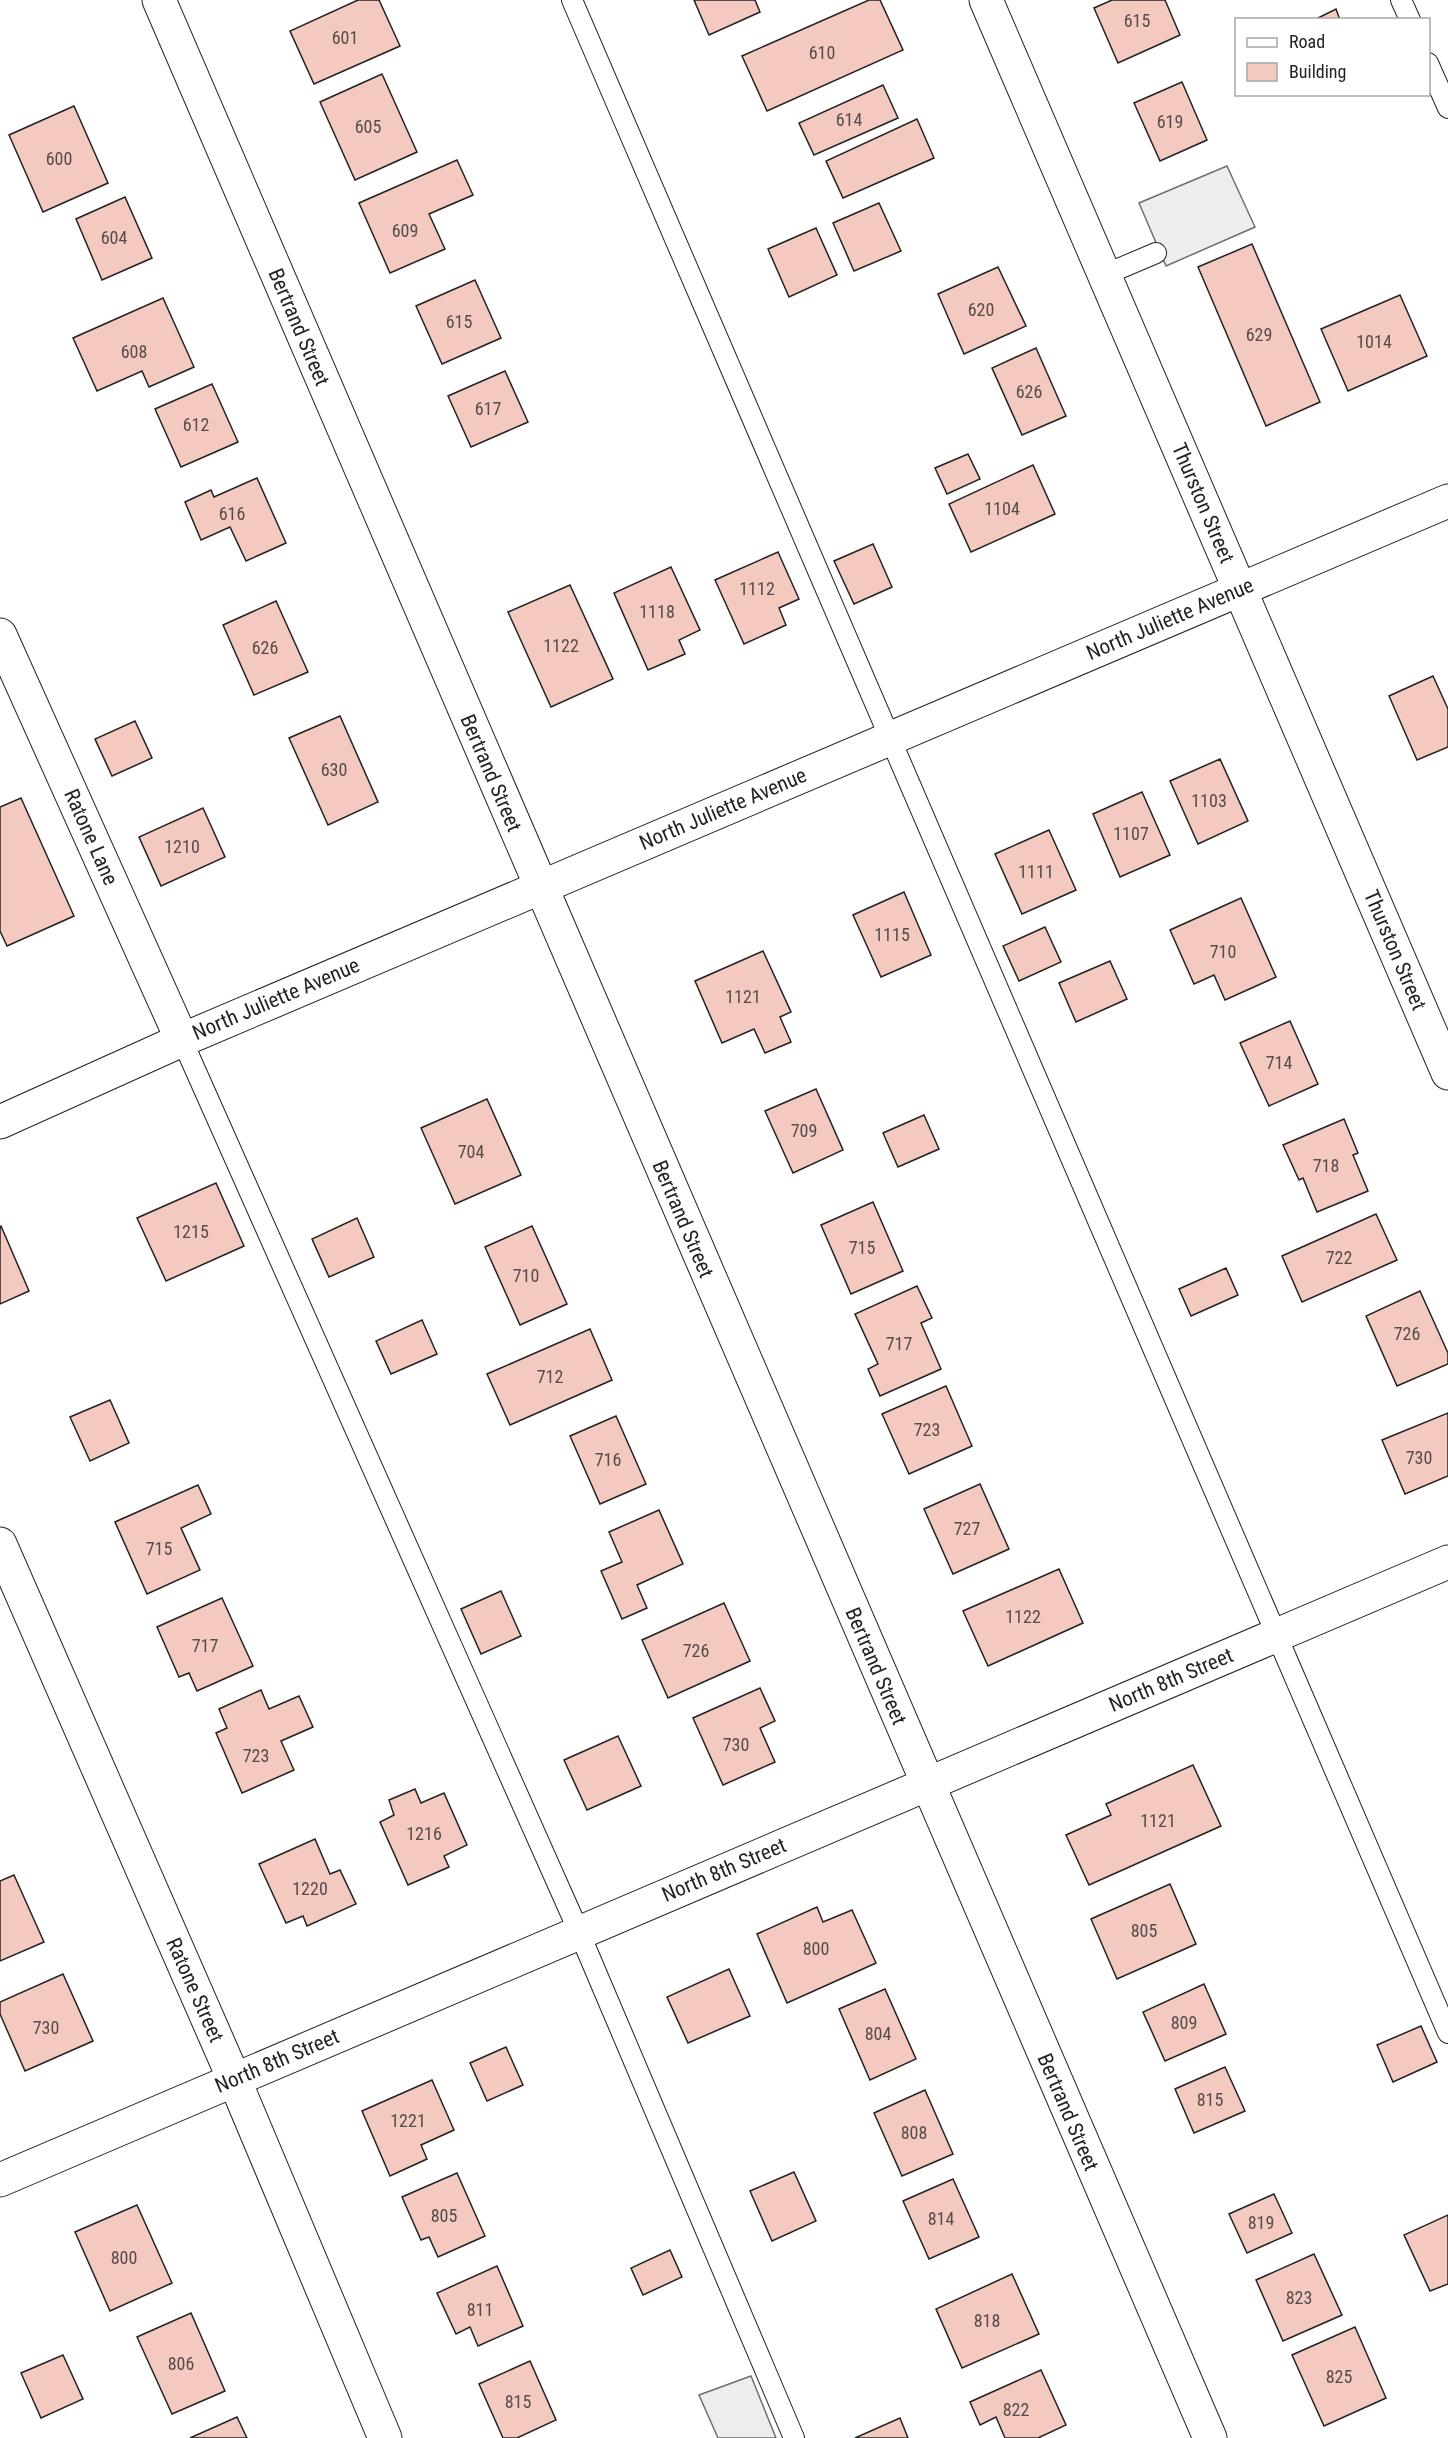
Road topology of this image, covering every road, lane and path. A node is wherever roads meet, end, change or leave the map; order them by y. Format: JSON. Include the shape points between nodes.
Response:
{"nodes":[{"id":1,"x":159,"y":0,"type":"edge"},
{"id":2,"x":572,"y":0,"type":"edge"},
{"id":3,"x":986,"y":0,"type":"edge"},
{"id":4,"x":1401,"y":0,"type":"edge"},
{"id":5,"x":1409,"y":18,"type":"edge"},
{"id":6,"x":1430,"y":68,"type":"edge"},
{"id":7,"x":1448,"y":108,"type":"edge"},
{"id":8,"x":1156,"y":253,"type":"dead end"},
{"id":9,"x":1104,"y":275,"type":"junction"},
{"id":10,"x":1448,"y":501,"type":"edge"},
{"id":11,"x":1240,"y":590,"type":"junction"},
{"id":12,"x":0,"y":635,"type":"edge"},
{"id":13,"x":890,"y":738,"type":"junction"},
{"id":14,"x":540,"y":887,"type":"junction"},
{"id":15,"x":182,"y":1040,"type":"junction"},
{"id":16,"x":1448,"y":1073,"type":"edge"},
{"id":17,"x":0,"y":1122,"type":"edge"},
{"id":18,"x":0,"y":1544,"type":"edge"},
{"id":19,"x":1448,"y":1562,"type":"edge"},
{"id":20,"x":1277,"y":1634,"type":"junction"},
{"id":21,"x":927,"y":1784,"type":"junction"},
{"id":22,"x":579,"y":1932,"type":"junction"},
{"id":23,"x":1448,"y":2033,"type":"edge"},
{"id":24,"x":234,"y":2079,"type":"junction"},
{"id":25,"x":0,"y":2180,"type":"edge"},
{"id":26,"x":385,"y":2438,"type":"edge"},
{"id":27,"x":794,"y":2438,"type":"edge"},
{"id":28,"x":1210,"y":2438,"type":"edge"}],
"edges":[{"from":1,"to":14,"type":"street","name":"Bertrand Street"},
{"from":2,"to":13,"type":"lane"},
{"from":3,"to":9,"type":"street","name":"Thurston Street"},
{"from":4,"to":5,"type":"lane"},
{"from":6,"to":7,"type":"lane"},
{"from":8,"to":9,"type":"lane"},
{"from":9,"to":11,"type":"street","name":"Thurston Street"},
{"from":10,"to":11,"type":"street","name":"North Juliette Avenue"},
{"from":11,"to":13,"type":"street","name":"North Juliette Avenue"},
{"from":11,"to":16,"type":"street","name":"Thurston Street"},
{"from":12,"to":15,"type":"street","name":"Ratone Lane"},
{"from":13,"to":14,"type":"street","name":"North Juliette Avenue"},
{"from":13,"to":20,"type":"lane"},
{"from":14,"to":15,"type":"street","name":"North Juliette Avenue"},
{"from":14,"to":21,"type":"street","name":"Bertrand Street"},
{"from":15,"to":17,"type":"street","name":"North Juliette Avenue"},
{"from":15,"to":22,"type":"lane"},
{"from":18,"to":24,"type":"street","name":"Ratone Street"},
{"from":19,"to":20,"type":"street","name":"North 8th Street"},
{"from":20,"to":21,"type":"street","name":"North 8th Street"},
{"from":20,"to":23,"type":"lane"},
{"from":21,"to":22,"type":"street","name":"North 8th Street"},
{"from":21,"to":28,"type":"street","name":"Bertrand Street"},
{"from":22,"to":24,"type":"street","name":"North 8th Street"},
{"from":22,"to":27,"type":"lane"},
{"from":24,"to":25,"type":"street","name":"North 8th Street"},
{"from":24,"to":26,"type":"street","name":"Ratone Street"}]}
